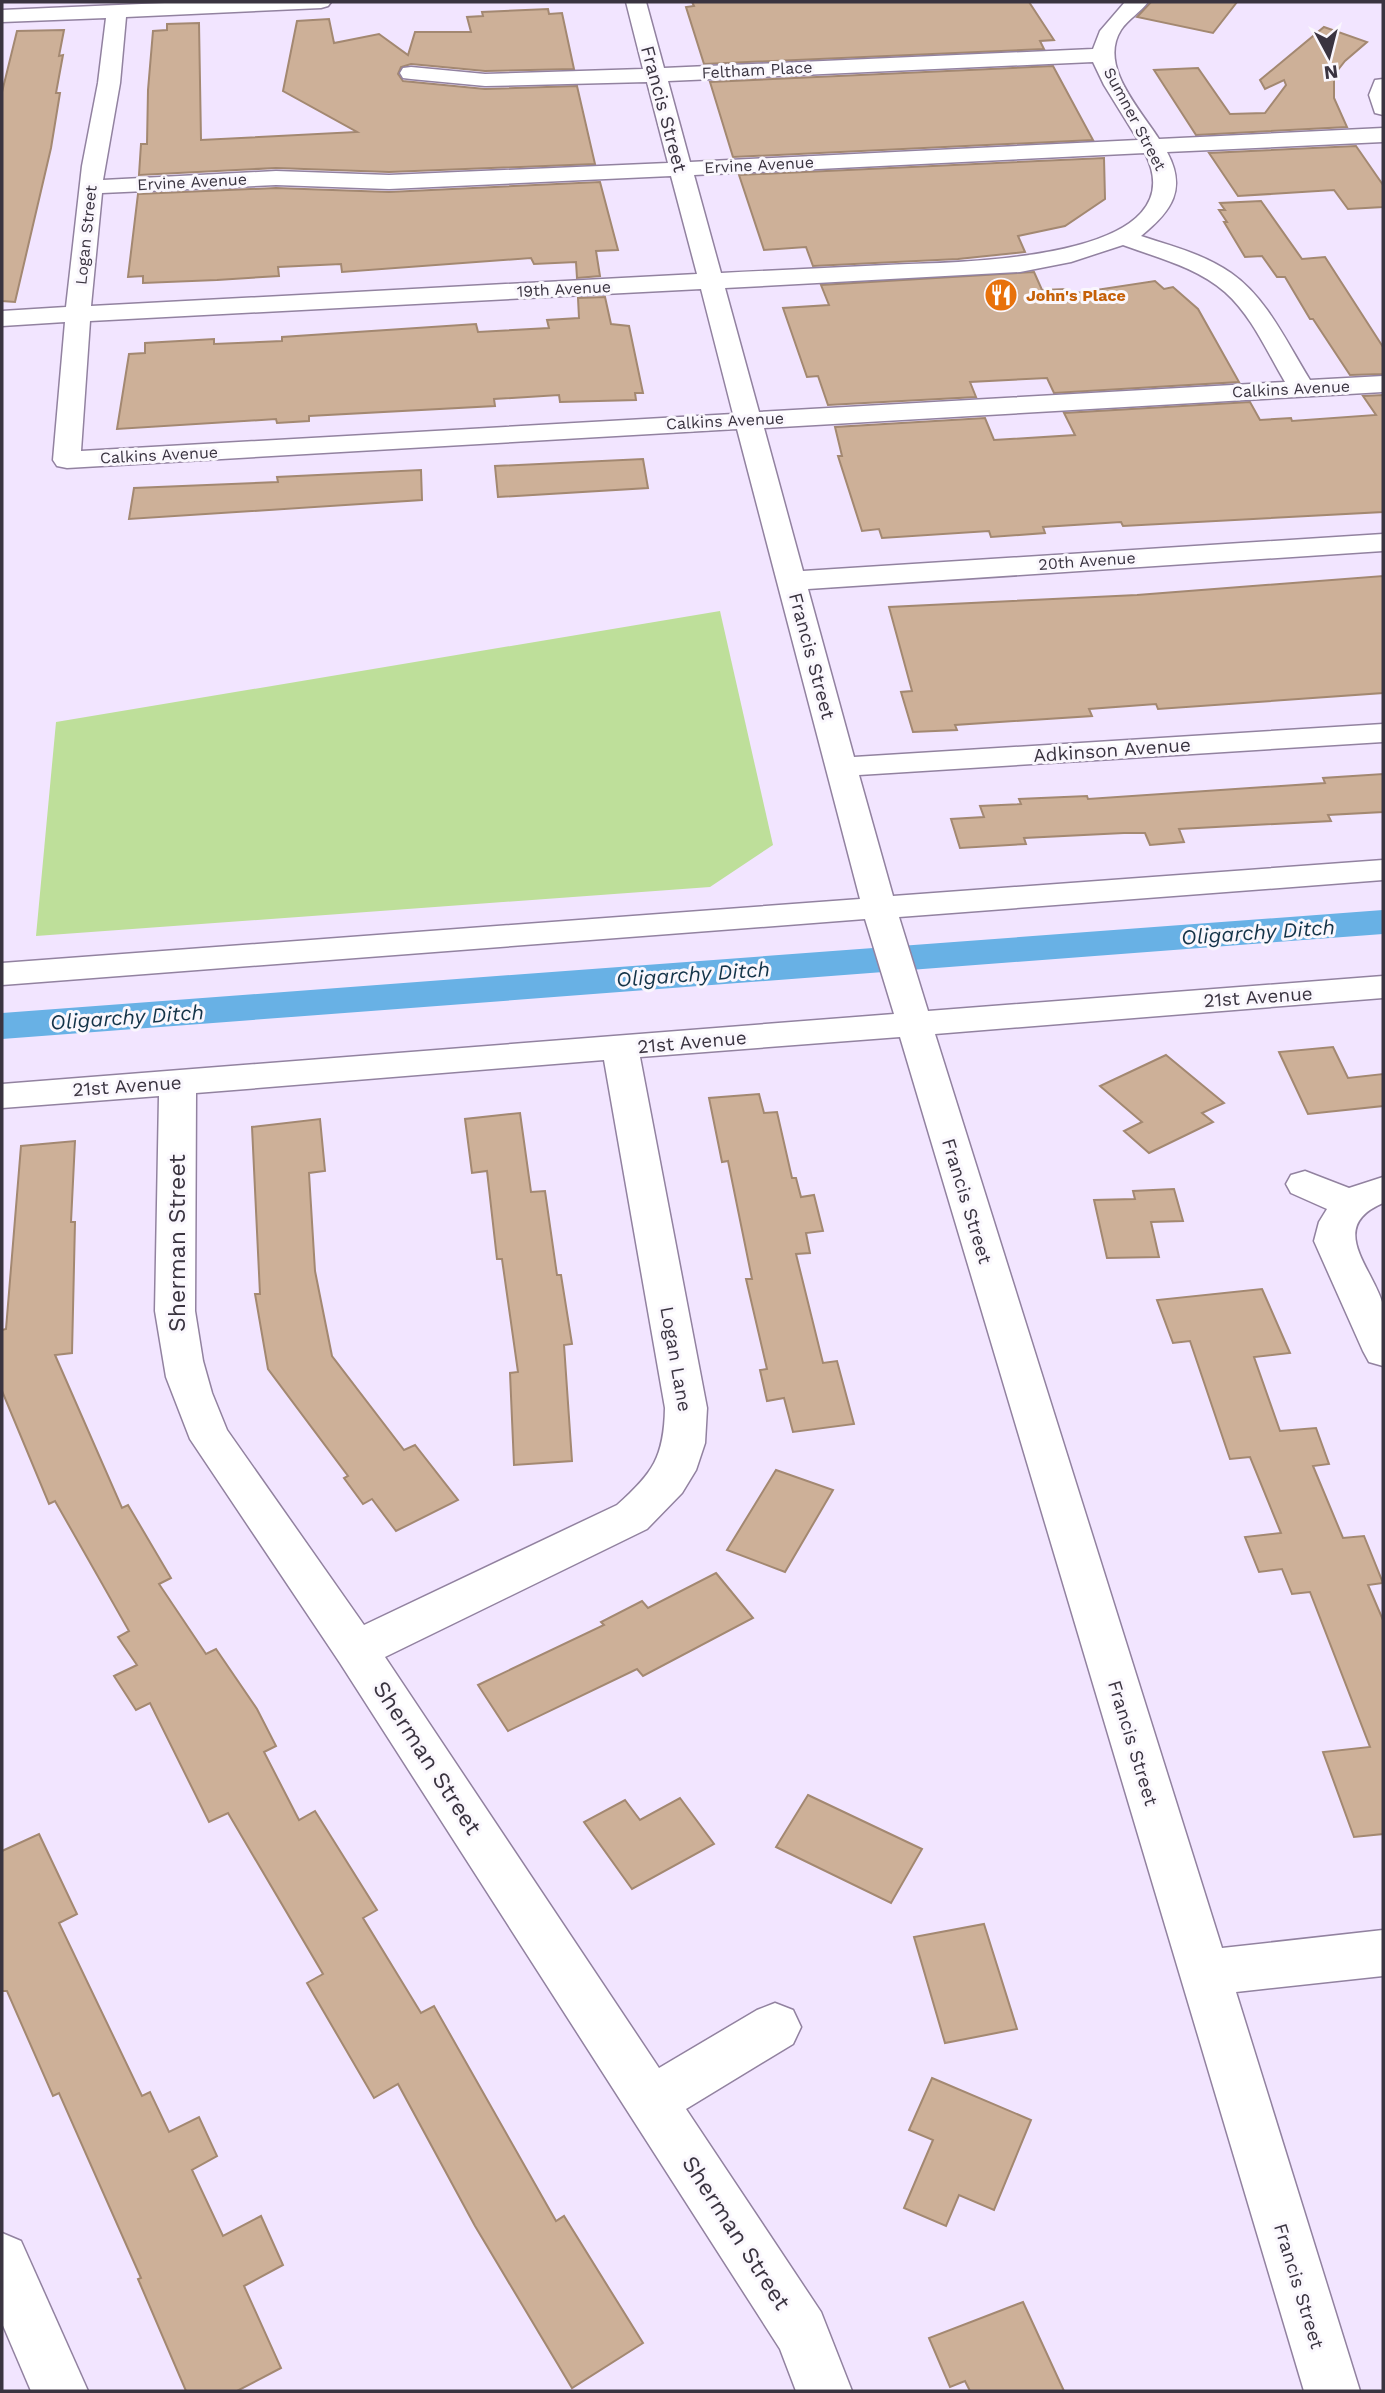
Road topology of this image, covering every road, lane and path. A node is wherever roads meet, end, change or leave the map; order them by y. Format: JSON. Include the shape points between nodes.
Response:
{"nodes":[{"id":1,"x":321,"y":2,"type":"edge"},
{"id":2,"x":636,"y":2,"type":"edge"},
{"id":3,"x":1138,"y":2,"type":"edge"},
{"id":4,"x":117,"y":10,"type":"junction"},
{"id":5,"x":2,"y":16,"type":"edge"},
{"id":6,"x":1103,"y":55,"type":"junction"},
{"id":7,"x":411,"y":73,"type":"dead end"},
{"id":8,"x":655,"y":75,"type":"junction"},
{"id":9,"x":1383,"y":85,"type":"edge"},
{"id":10,"x":1383,"y":108,"type":"edge"},
{"id":11,"x":1383,"y":135,"type":"edge"},
{"id":12,"x":1150,"y":145,"type":"junction"},
{"id":13,"x":681,"y":169,"type":"junction"},
{"id":14,"x":93,"y":187,"type":"junction"},
{"id":15,"x":1122,"y":237,"type":"junction"},
{"id":16,"x":711,"y":281,"type":"junction"},
{"id":17,"x":78,"y":314,"type":"junction"},
{"id":18,"x":2,"y":318,"type":"edge"},
{"id":19,"x":1383,"y":384,"type":"edge"},
{"id":20,"x":1302,"y":389,"type":"junction"},
{"id":21,"x":748,"y":419,"type":"junction"},
{"id":22,"x":67,"y":460,"type":"joint"},
{"id":23,"x":1383,"y":542,"type":"edge"},
{"id":24,"x":791,"y":581,"type":"junction"},
{"id":25,"x":1383,"y":733,"type":"edge"},
{"id":26,"x":841,"y":767,"type":"junction"},
{"id":27,"x":1383,"y":870,"type":"edge"},
{"id":28,"x":883,"y":922,"type":"junction"},
{"id":29,"x":2,"y":974,"type":"edge"},
{"id":30,"x":1383,"y":987,"type":"edge"},
{"id":31,"x":913,"y":1024,"type":"junction"},
{"id":32,"x":620,"y":1047,"type":"junction"},
{"id":33,"x":178,"y":1082,"type":"junction"},
{"id":34,"x":2,"y":1096,"type":"edge"},
{"id":35,"x":1306,"y":1184,"type":"dead end"},
{"id":36,"x":1366,"y":1197,"type":"edge"},
{"id":37,"x":1383,"y":1351,"type":"edge"},
{"id":38,"x":356,"y":1650,"type":"junction"},
{"id":39,"x":1383,"y":1953,"type":"edge"},
{"id":40,"x":1203,"y":1973,"type":"junction"},
{"id":41,"x":775,"y":2027,"type":"dead end"},
{"id":42,"x":651,"y":2101,"type":"junction"},
{"id":43,"x":2,"y":2260,"type":"edge"},
{"id":44,"x":60,"y":2391,"type":"edge"},
{"id":45,"x":824,"y":2391,"type":"edge"},
{"id":46,"x":1332,"y":2391,"type":"edge"}],
"edges":[{"from":1,"to":4,"type":"street"},
{"from":2,"to":8,"type":"street","name":"Francis Street"},
{"from":3,"to":6,"type":"street","name":"Sumner Street","via":[[1110,32]]},
{"from":4,"to":5,"type":"street"},
{"from":4,"to":14,"type":"street","name":"Logan Street"},
{"from":6,"to":8,"type":"street","name":"Feltham Place"},
{"from":6,"to":12,"type":"street","name":"Sumner Street","via":[[1115,86]]},
{"from":7,"to":8,"type":"street","name":"Feltham Place","via":[[485,80]]},
{"from":8,"to":13,"type":"street","name":"Francis Street"},
{"from":9,"to":10,"type":"street"},
{"from":11,"to":12,"type":"street","name":"Ervine Avenue"},
{"from":12,"to":13,"type":"street","name":"Ervine Avenue"},
{"from":12,"to":15,"type":"street","name":"Sumner Street","via":[[1166,176],[1163,198],[1148,218]]},
{"from":13,"to":14,"type":"street","name":"Ervine Avenue","via":[[389,182],[276,178]]},
{"from":13,"to":16,"type":"street","name":"Francis Street"},
{"from":14,"to":17,"type":"street","name":"Logan Street"},
{"from":15,"to":16,"type":"street","name":"19th Avenue","via":[[1097,248],[1020,265]]},
{"from":15,"to":20,"type":"street","via":[[1200,267],[1247,299]]},
{"from":16,"to":17,"type":"street","name":"19th Avenue"},
{"from":16,"to":21,"type":"street","name":"Francis Street"},
{"from":17,"to":18,"type":"street","name":"19th Avenue"},
{"from":17,"to":22,"type":"street","name":"Logan Street"},
{"from":19,"to":20,"type":"street","name":"Calkins Avenue"},
{"from":20,"to":21,"type":"street","name":"Calkins Avenue"},
{"from":21,"to":22,"type":"street","name":"Calkins Avenue"},
{"from":21,"to":24,"type":"street","name":"Francis Street"},
{"from":23,"to":24,"type":"street","name":"20th Avenue"},
{"from":24,"to":26,"type":"street","name":"Francis Street"},
{"from":25,"to":26,"type":"street","name":"Adkinson Avenue"},
{"from":26,"to":28,"type":"street","name":"Francis Street"},
{"from":27,"to":28,"type":"street"},
{"from":28,"to":29,"type":"street"},
{"from":28,"to":31,"type":"street","name":"Francis Street"},
{"from":30,"to":31,"type":"street","name":"21st Avenue"},
{"from":31,"to":32,"type":"street","name":"21st Avenue"},
{"from":31,"to":40,"type":"street","name":"Francis Street"},
{"from":32,"to":33,"type":"street","name":"21st Avenue"},
{"from":32,"to":38,"type":"street","name":"Logan Lane","via":[[685,1408],[687,1436],[678,1464],[662,1491],[632,1517]]},
{"from":33,"to":34,"type":"street","name":"21st Avenue"},
{"from":33,"to":38,"type":"street","name":"Sherman Street","via":[[175,1311],[186,1381],[211,1439]]},
{"from":35,"to":36,"type":"street"},
{"from":36,"to":37,"type":"street","via":[[1335,1227],[1334,1241]]},
{"from":38,"to":42,"type":"street","name":"Sherman Street"},
{"from":39,"to":40,"type":"street"},
{"from":40,"to":46,"type":"street","name":"Francis Street"},
{"from":41,"to":42,"type":"street"},
{"from":42,"to":45,"type":"street","name":"Sherman Street","via":[[801,2332]]},
{"from":43,"to":44,"type":"street"}]}
